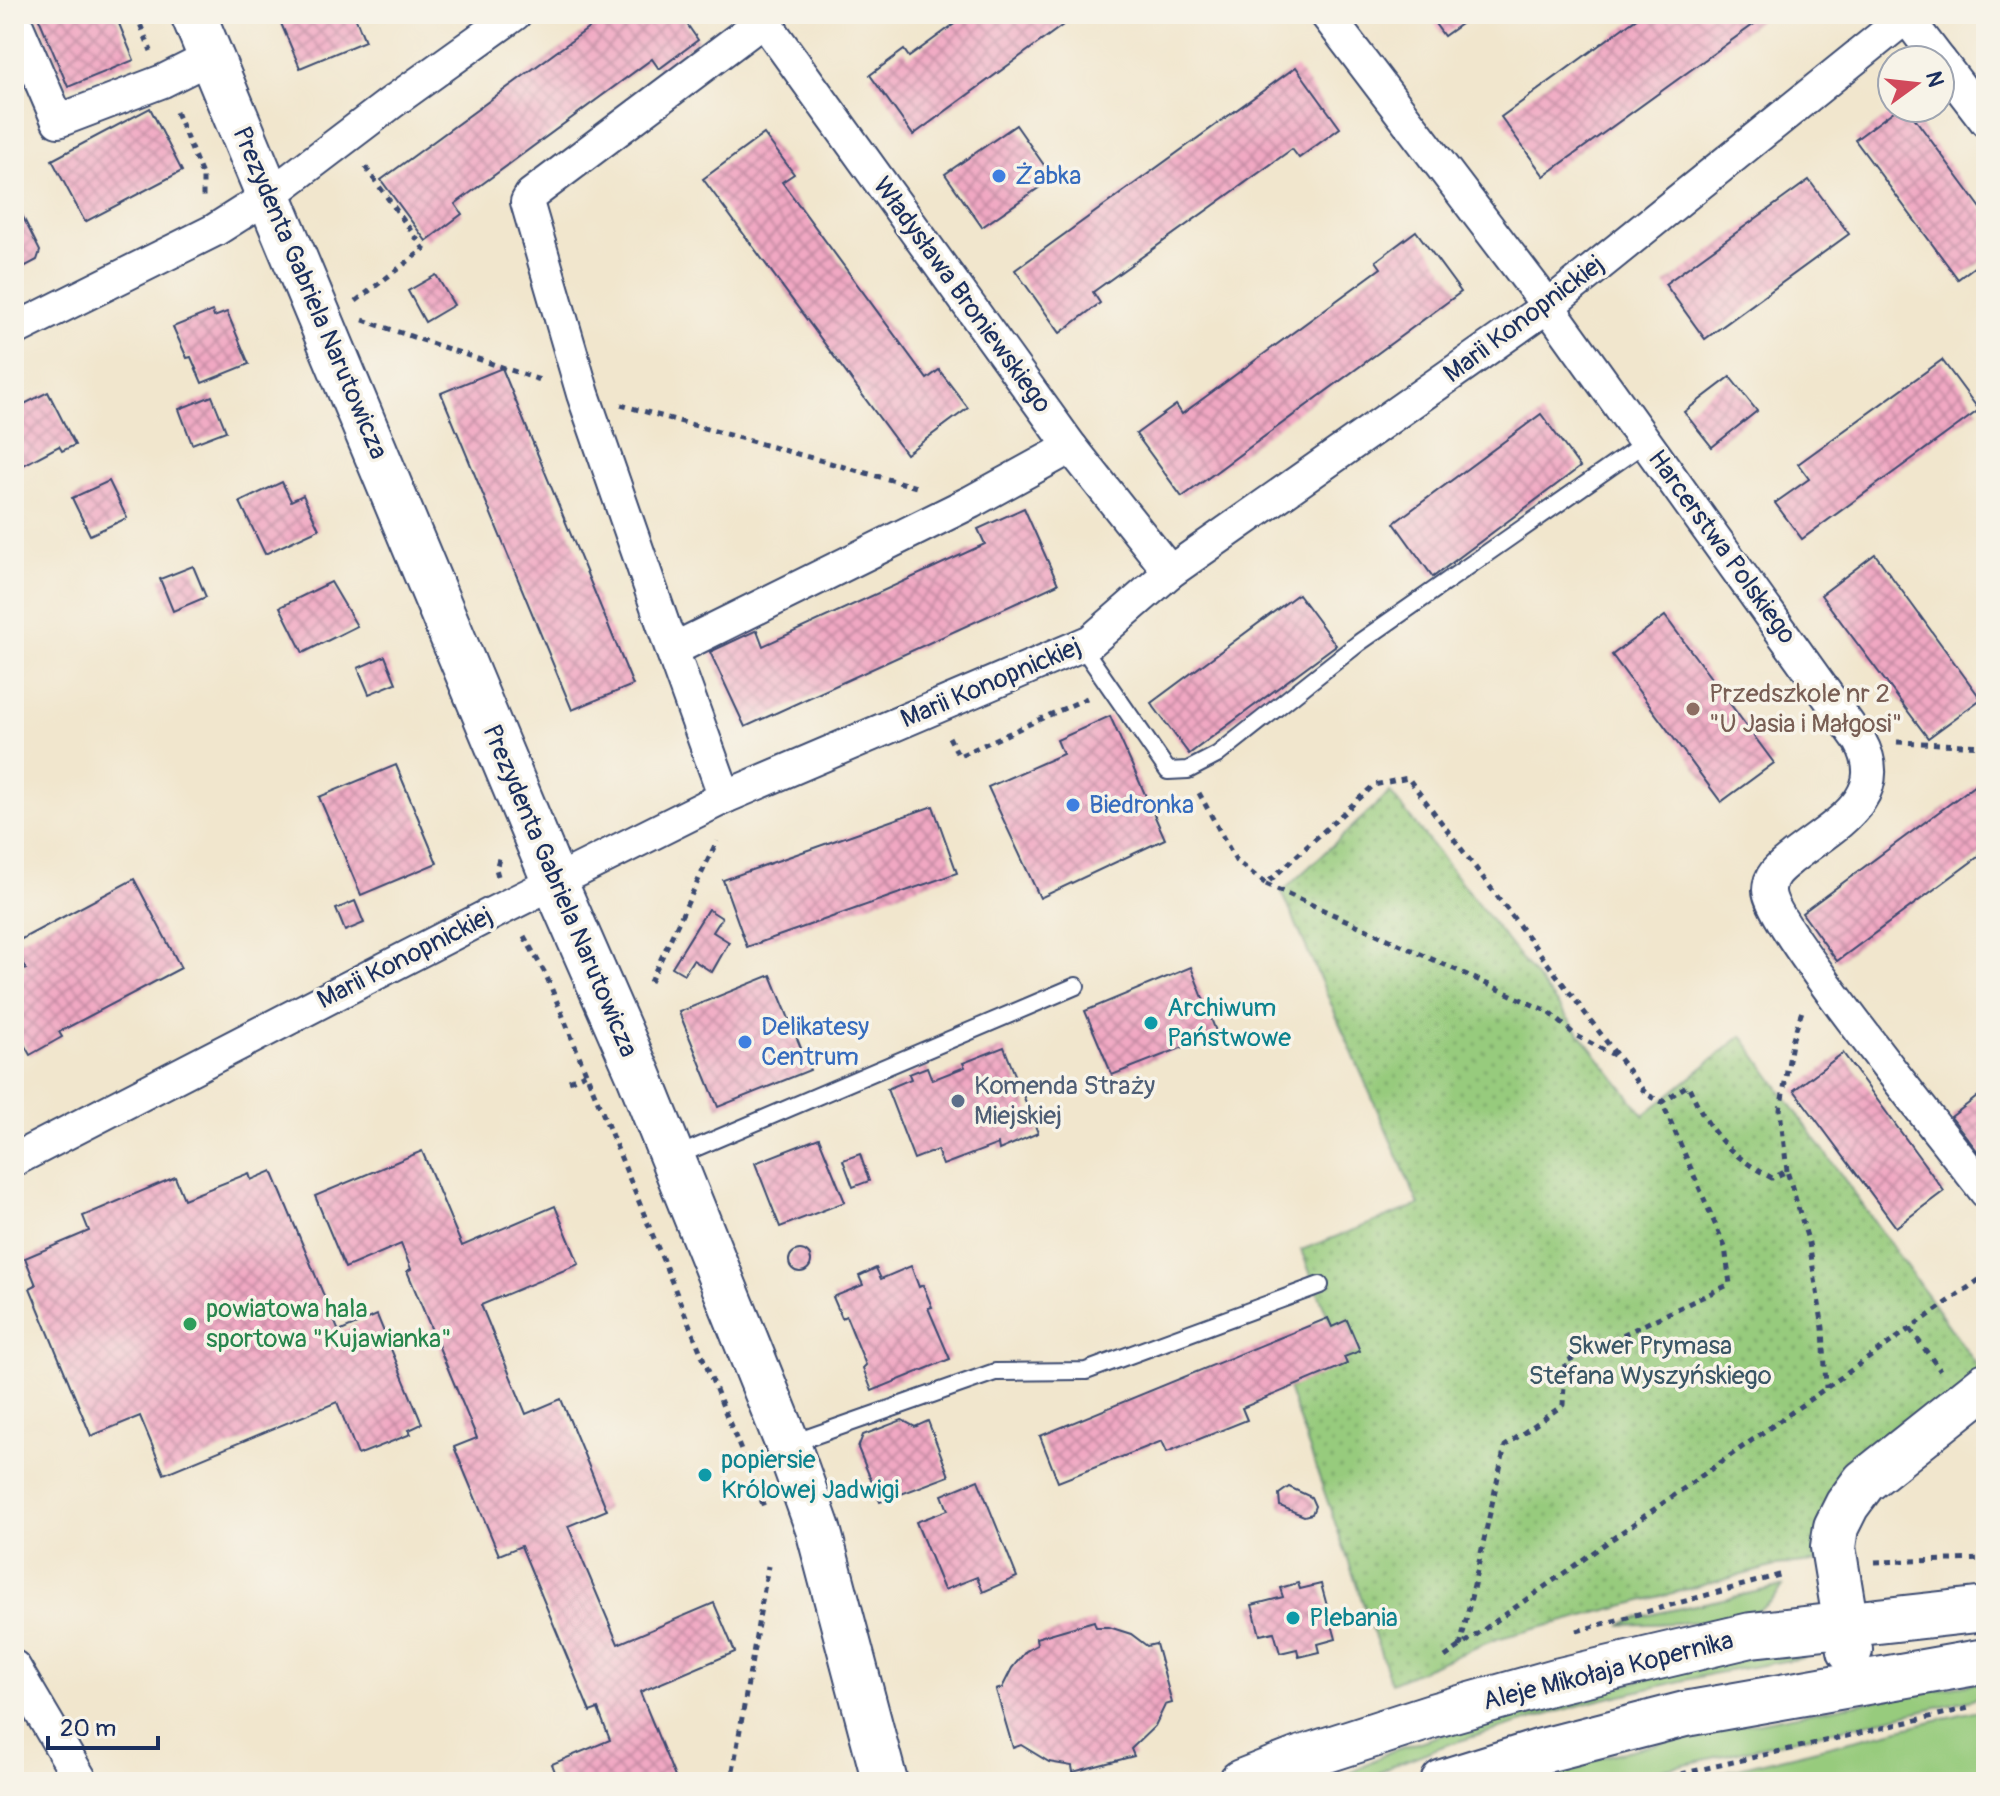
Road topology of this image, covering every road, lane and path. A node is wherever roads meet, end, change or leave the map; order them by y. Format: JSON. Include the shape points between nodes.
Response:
{"nodes":[{"id":1,"x":136,"y":14,"type":"edge"},
{"id":2,"x":193,"y":14,"type":"edge"},
{"id":3,"x":515,"y":14,"type":"edge"},
{"id":4,"x":1326,"y":14,"type":"edge"},
{"id":5,"x":765,"y":16,"type":"edge"},
{"id":6,"x":1905,"y":16,"type":"edge"},
{"id":7,"x":14,"y":19,"type":"edge"},
{"id":8,"x":1927,"y":44,"type":"edge"},
{"id":9,"x":211,"y":57,"type":"junction"},
{"id":10,"x":163,"y":81,"type":"junction"},
{"id":11,"x":1956,"y":81,"type":"edge"},
{"id":12,"x":1986,"y":121,"type":"edge"},
{"id":13,"x":358,"y":157,"type":"dead end"},
{"id":14,"x":270,"y":195,"type":"junction"},
{"id":15,"x":203,"y":200,"type":"dead end"},
{"id":16,"x":355,"y":301,"type":"dead end"},
{"id":17,"x":1548,"y":306,"type":"junction"},
{"id":18,"x":362,"y":320,"type":"dead end"},
{"id":19,"x":14,"y":330,"type":"edge"},
{"id":20,"x":583,"y":394,"type":"junction"},
{"id":21,"x":1646,"y":442,"type":"junction"},
{"id":22,"x":1071,"y":447,"type":"junction"},
{"id":23,"x":971,"y":502,"type":"junction"},
{"id":24,"x":1170,"y":572,"type":"junction"},
{"id":25,"x":1081,"y":645,"type":"junction"},
{"id":26,"x":672,"y":650,"type":"junction"},
{"id":27,"x":1860,"y":741,"type":"junction"},
{"id":28,"x":1986,"y":746,"type":"edge"},
{"id":29,"x":1188,"y":770,"type":"junction"},
{"id":30,"x":725,"y":797,"type":"junction"},
{"id":31,"x":718,"y":840,"type":"dead end"},
{"id":32,"x":502,"y":847,"type":"dead end"},
{"id":33,"x":555,"y":883,"type":"junction"},
{"id":34,"x":1266,"y":884,"type":"junction"},
{"id":35,"x":509,"y":904,"type":"junction"},
{"id":36,"x":1816,"y":970,"type":"junction"},
{"id":37,"x":650,"y":982,"type":"dead end"},
{"id":38,"x":1076,"y":986,"type":"dead end"},
{"id":39,"x":1618,"y":1057,"type":"junction"},
{"id":40,"x":590,"y":1072,"type":"junction"},
{"id":41,"x":569,"y":1081,"type":"dead end"},
{"id":42,"x":1662,"y":1102,"type":"junction"},
{"id":43,"x":673,"y":1157,"type":"junction"},
{"id":44,"x":14,"y":1160,"type":"edge"},
{"id":45,"x":1787,"y":1171,"type":"junction"},
{"id":46,"x":1986,"y":1192,"type":"edge"},
{"id":47,"x":1986,"y":1275,"type":"edge"},
{"id":48,"x":1320,"y":1285,"type":"dead end"},
{"id":49,"x":1986,"y":1385,"type":"edge"},
{"id":50,"x":1826,"y":1388,"type":"junction"},
{"id":51,"x":788,"y":1445,"type":"junction"},
{"id":52,"x":769,"y":1519,"type":"dead end"},
{"id":53,"x":1986,"y":1559,"type":"edge"},
{"id":54,"x":1874,"y":1562,"type":"dead end"},
{"id":55,"x":768,"y":1566,"type":"dead end"},
{"id":56,"x":1783,"y":1574,"type":"dead end"},
{"id":57,"x":1986,"y":1609,"type":"edge"},
{"id":58,"x":1847,"y":1623,"type":"junction"},
{"id":59,"x":1568,"y":1634,"type":"dead end"},
{"id":60,"x":1460,"y":1647,"type":"junction"},
{"id":61,"x":1445,"y":1657,"type":"dead end"},
{"id":62,"x":1986,"y":1661,"type":"edge"},
{"id":63,"x":16,"y":1673,"type":"edge"},
{"id":64,"x":1854,"y":1684,"type":"junction"},
{"id":65,"x":1981,"y":1706,"type":"dead end"},
{"id":66,"x":82,"y":1782,"type":"edge"},
{"id":67,"x":731,"y":1782,"type":"edge"},
{"id":68,"x":885,"y":1782,"type":"edge"},
{"id":69,"x":1241,"y":1782,"type":"edge"},
{"id":70,"x":1443,"y":1782,"type":"edge"},
{"id":71,"x":1646,"y":1782,"type":"edge"}],
"edges":[{"from":1,"to":10,"type":"path"},
{"from":2,"to":9,"type":"street","name":"Prezydenta Gabriela Narutowicza"},
{"from":3,"to":14,"type":"street"},
{"from":4,"to":17,"type":"street","name":"Harcerstwa Polskiego"},
{"from":5,"to":20,"type":"street","via":[[527,202]]},
{"from":5,"to":22,"type":"street","name":"Władysława Broniewskiego"},
{"from":6,"to":8,"type":"street"},
{"from":6,"to":17,"type":"street","name":"Marii Konopnickiej"},
{"from":7,"to":10,"type":"street","via":[[58,121]]},
{"from":9,"to":10,"type":"street"},
{"from":9,"to":14,"type":"street","name":"Prezydenta Gabriela Narutowicza"},
{"from":10,"to":15,"type":"path","via":[[203,177]]},
{"from":11,"to":12,"type":"street"},
{"from":13,"to":16,"type":"path","via":[[424,249]]},
{"from":14,"to":19,"type":"street","via":[[215,230]]},
{"from":14,"to":33,"type":"street","name":"Prezydenta Gabriela Narutowicza"},
{"from":17,"to":21,"type":"street","name":"Harcerstwa Polskiego"},
{"from":17,"to":24,"type":"street","name":"Marii Konopnickiej"},
{"from":18,"to":20,"type":"path"},
{"from":20,"to":23,"type":"path"},
{"from":20,"to":26,"type":"street"},
{"from":21,"to":27,"type":"street","name":"Harcerstwa Polskiego"},
{"from":21,"to":29,"type":"lane","via":[[1360,642],[1217,755]]},
{"from":22,"to":23,"type":"street"},
{"from":22,"to":24,"type":"street","name":"Władysława Broniewskiego"},
{"from":23,"to":26,"type":"street"},
{"from":24,"to":25,"type":"street","name":"Marii Konopnickiej"},
{"from":25,"to":29,"type":"lane","via":[[1168,771]]},
{"from":25,"to":30,"type":"street","name":"Marii Konopnickiej"},
{"from":26,"to":30,"type":"street"},
{"from":27,"to":28,"type":"path"},
{"from":27,"to":36,"type":"street","name":"Harcerstwa Polskiego","via":[[1870,763],[1865,794],[1777,870],[1770,885],[1772,905]]},
{"from":29,"to":34,"type":"path","via":[[1236,861]]},
{"from":30,"to":33,"type":"street","name":"Marii Konopnickiej"},
{"from":31,"to":37,"type":"path"},
{"from":32,"to":35,"type":"path","via":[[496,869]]},
{"from":33,"to":35,"type":"street","name":"Marii Konopnickiej"},
{"from":33,"to":43,"type":"street","name":"Prezydenta Gabriela Narutowicza"},
{"from":34,"to":39,"type":"path","via":[[1549,1012],[1575,1035]]},
{"from":34,"to":39,"type":"path","via":[[1374,785],[1408,778]]},
{"from":35,"to":40,"type":"path"},
{"from":35,"to":44,"type":"street","name":"Marii Konopnickiej"},
{"from":36,"to":45,"type":"path","via":[[1793,1038],[1780,1110]]},
{"from":36,"to":46,"type":"street","name":"Harcerstwa Polskiego"},
{"from":38,"to":43,"type":"lane"},
{"from":39,"to":42,"type":"path","via":[[1646,1094]]},
{"from":40,"to":41,"type":"path"},
{"from":40,"to":52,"type":"path"},
{"from":42,"to":45,"type":"path","via":[[1688,1085],[1704,1121],[1724,1146],[1772,1178]]},
{"from":42,"to":60,"type":"path","via":[[1725,1247],[1730,1284],[1565,1362],[1563,1405],[1505,1446]]},
{"from":43,"to":51,"type":"street","name":"Prezydenta Gabriela Narutowicza"},
{"from":45,"to":50,"type":"path","via":[[1809,1243],[1823,1328]]},
{"from":47,"to":50,"type":"path"},
{"from":48,"to":51,"type":"lane","via":[[1086,1371],[995,1372]]},
{"from":49,"to":58,"type":"street","via":[[1864,1482],[1847,1505],[1833,1547]]},
{"from":50,"to":60,"type":"path"},
{"from":51,"to":68,"type":"street","name":"Prezydenta Gabriela Narutowicza","via":[[818,1529]]},
{"from":53,"to":54,"type":"path"},
{"from":55,"to":67,"type":"path"},
{"from":56,"to":59,"type":"path"},
{"from":57,"to":58,"type":"street","name":"Aleje Mikołaja Kopernika"},
{"from":58,"to":64,"type":"street"},
{"from":58,"to":69,"type":"street","name":"Aleje Mikołaja Kopernika","via":[[1751,1635],[1556,1681],[1393,1728]]},
{"from":60,"to":61,"type":"path"},
{"from":62,"to":64,"type":"street"},
{"from":63,"to":66,"type":"street"},
{"from":64,"to":70,"type":"street","via":[[1685,1714]]},
{"from":65,"to":71,"type":"path"}]}
